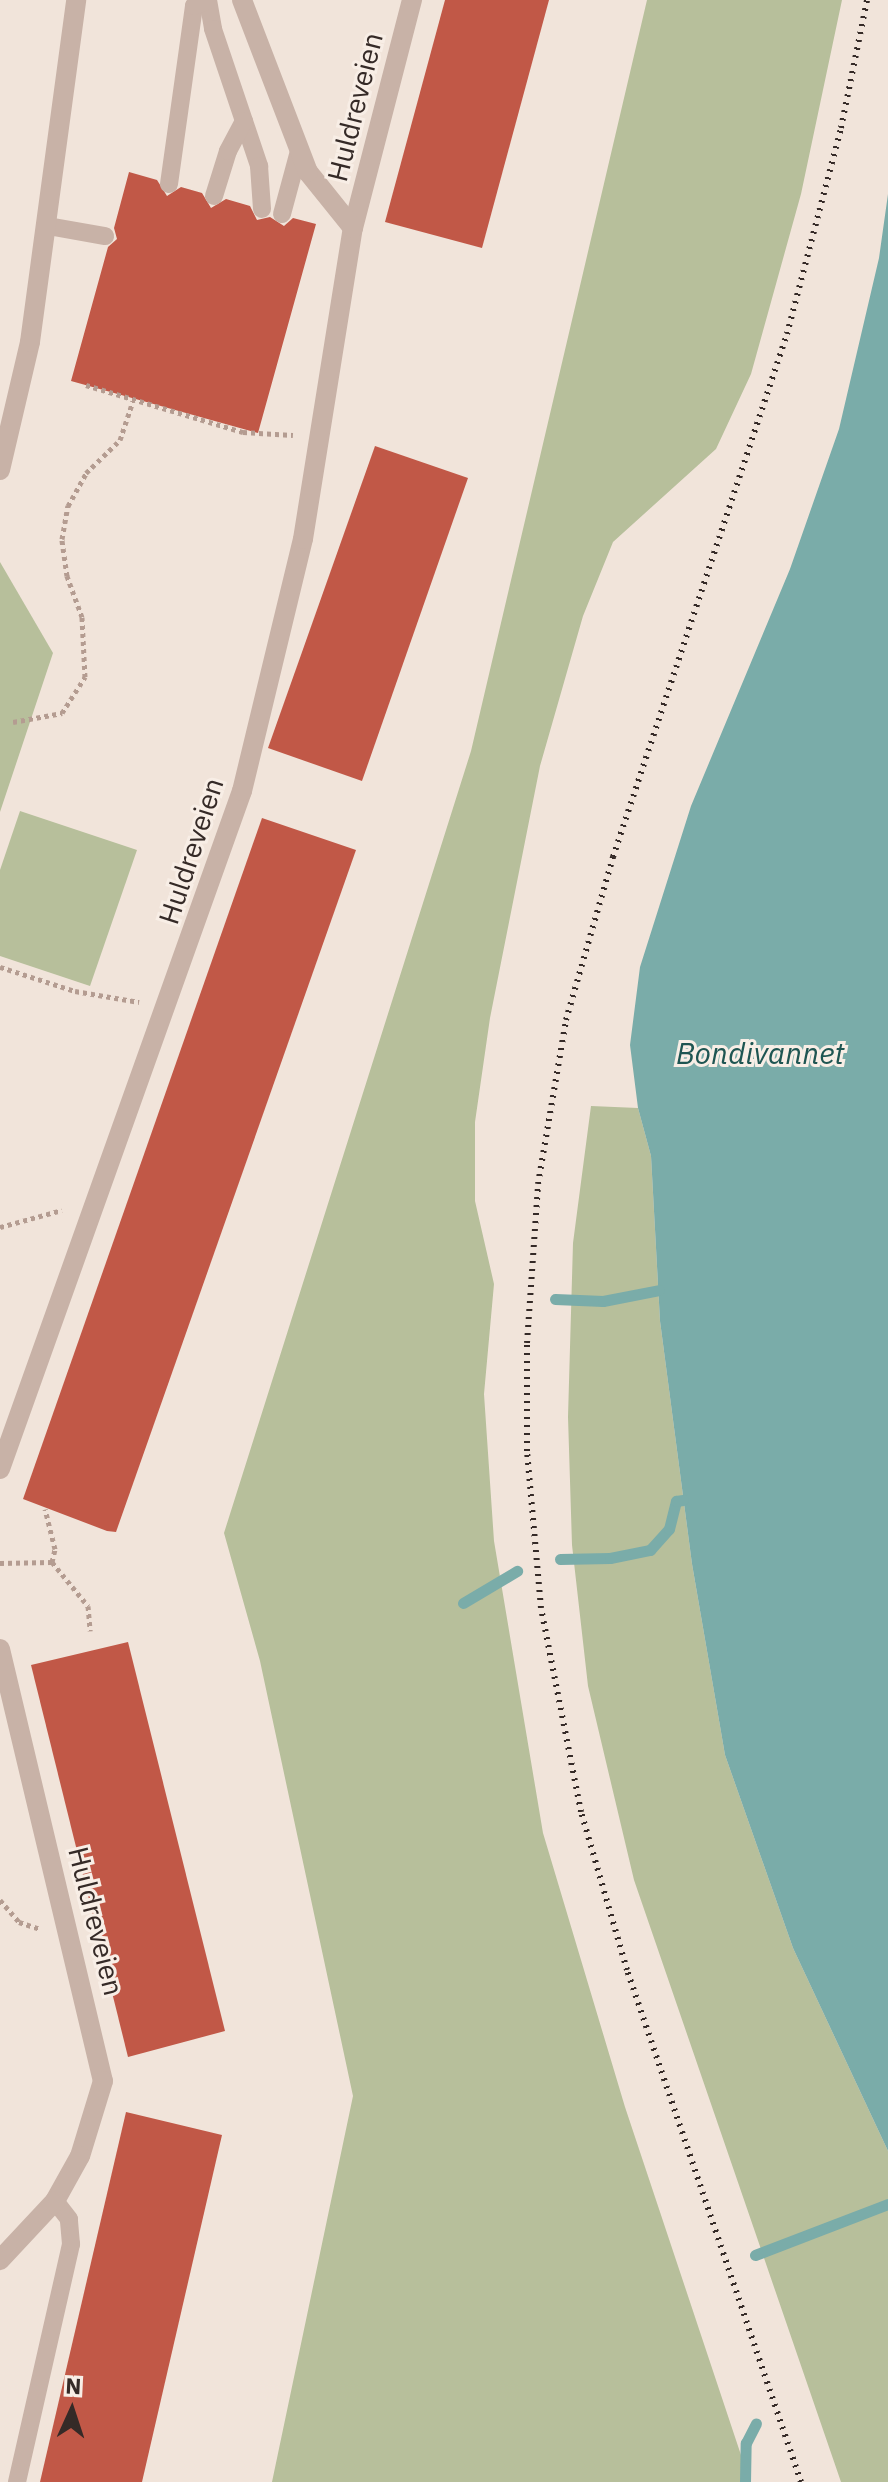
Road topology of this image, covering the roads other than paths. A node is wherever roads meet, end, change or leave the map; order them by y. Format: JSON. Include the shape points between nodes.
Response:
{"nodes":[{"id":1,"x":76,"y":0,"type":"edge"},
{"id":2,"x":208,"y":0,"type":"edge"},
{"id":3,"x":412,"y":0,"type":"edge"},
{"id":4,"x":243,"y":1,"type":"edge"},
{"id":5,"x":244,"y":121,"type":"junction"},
{"id":6,"x":299,"y":151,"type":"junction"},
{"id":7,"x":169,"y":184,"type":"dead end"},
{"id":8,"x":214,"y":196,"type":"dead end"},
{"id":9,"x":262,"y":209,"type":"dead end"},
{"id":10,"x":282,"y":214,"type":"dead end"},
{"id":11,"x":48,"y":226,"type":"junction"},
{"id":12,"x":353,"y":228,"type":"junction"},
{"id":13,"x":105,"y":236,"type":"dead end"},
{"id":14,"x":0,"y":470,"type":"edge"},
{"id":15,"x":0,"y":1469,"type":"edge"},
{"id":16,"x":0,"y":1649,"type":"edge"},
{"id":17,"x":55,"y":2201,"type":"junction"},
{"id":18,"x":0,"y":2260,"type":"edge"},
{"id":19,"x":17,"y":2482,"type":"edge"}],
"edges":[{"from":1,"to":11,"type":"street"},
{"from":2,"to":5,"type":"lane"},
{"from":2,"to":7,"type":"lane","via":[[194,6]]},
{"from":3,"to":12,"type":"street","name":"Huldreveien"},
{"from":4,"to":6,"type":"street","name":"Huldreveien"},
{"from":5,"to":8,"type":"lane"},
{"from":5,"to":9,"type":"lane","via":[[259,166]]},
{"from":6,"to":10,"type":"lane"},
{"from":6,"to":12,"type":"street","name":"Huldreveien","via":[[308,172]]},
{"from":11,"to":13,"type":"lane"},
{"from":11,"to":14,"type":"street","via":[[30,342]]},
{"from":12,"to":15,"type":"street","name":"Huldreveien","via":[[303,539],[242,791]]},
{"from":16,"to":17,"type":"street","name":"Huldreveien","via":[[103,2081],[80,2156]]},
{"from":17,"to":18,"type":"street","name":"Huldreveien"},
{"from":17,"to":19,"type":"lane","via":[[69,2219],[71,2244]]}]}
